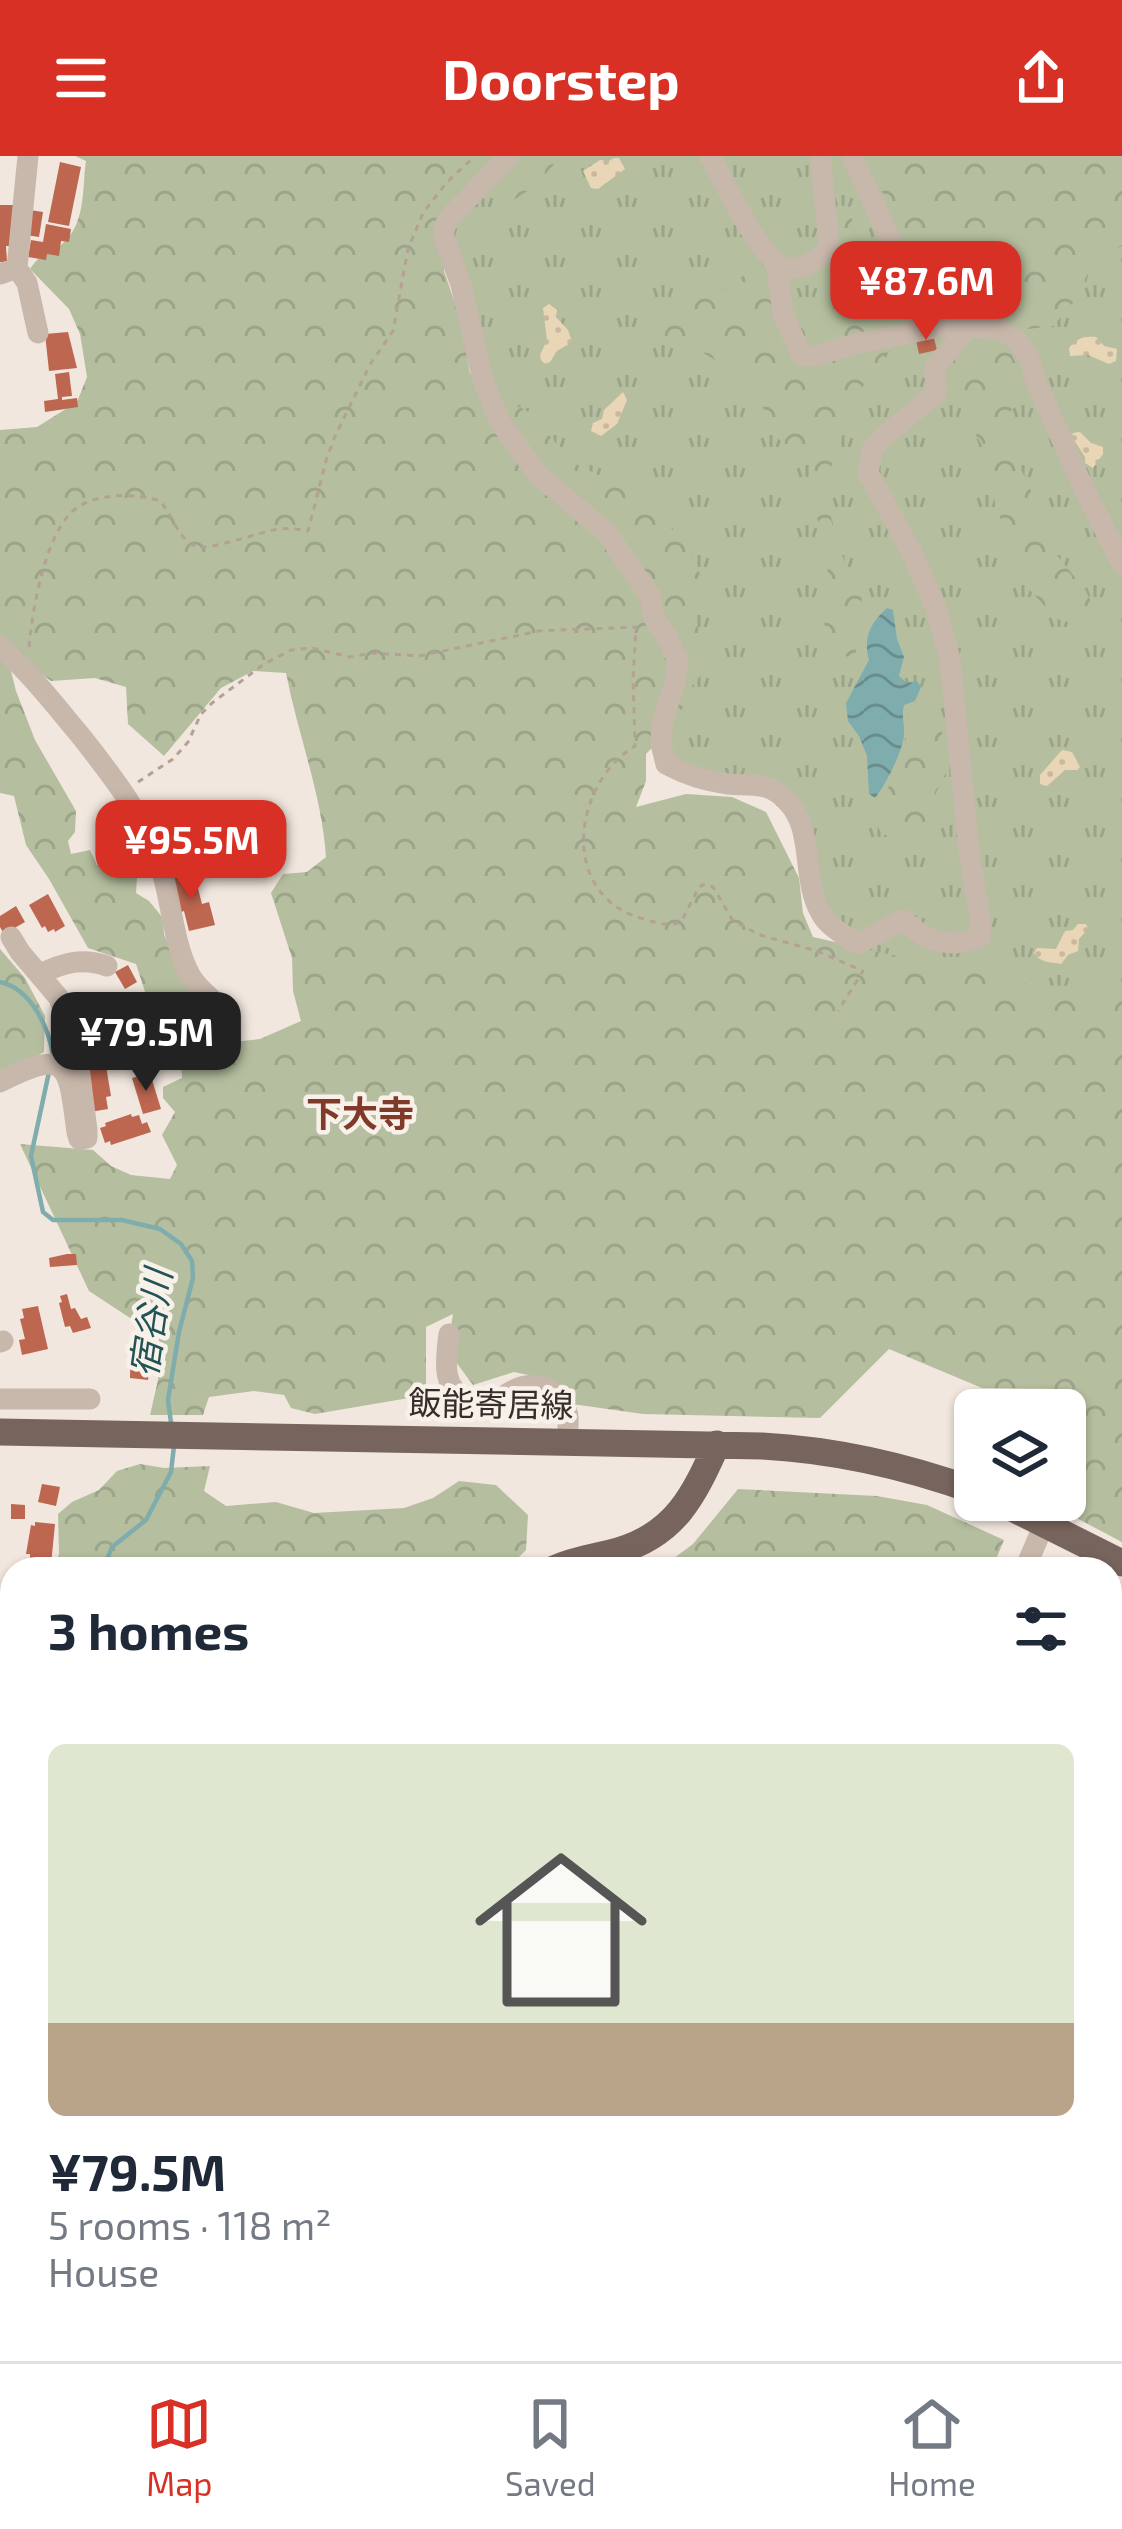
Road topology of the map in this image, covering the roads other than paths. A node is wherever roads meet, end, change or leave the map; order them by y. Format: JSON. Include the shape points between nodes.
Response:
{"nodes":[{"id":1,"x":28,"y":156,"type":"edge"},
{"id":2,"x":509,"y":156,"type":"edge"},
{"id":3,"x":710,"y":156,"type":"edge"},
{"id":4,"x":820,"y":156,"type":"edge"},
{"id":5,"x":853,"y":156,"type":"edge"},
{"id":6,"x":776,"y":261,"type":"junction"},
{"id":7,"x":9,"y":271,"type":"edge"},
{"id":8,"x":971,"y":324,"type":"junction"},
{"id":9,"x":922,"y":329,"type":"junction"},
{"id":10,"x":38,"y":333,"type":"dead end"},
{"id":11,"x":1122,"y":564,"type":"edge"},
{"id":12,"x":0,"y":646,"type":"edge"},
{"id":13,"x":11,"y":937,"type":"dead end"},
{"id":14,"x":106,"y":966,"type":"dead end"},
{"id":15,"x":40,"y":974,"type":"junction"},
{"id":16,"x":77,"y":1051,"type":"junction"},
{"id":17,"x":0,"y":1082,"type":"edge"},
{"id":18,"x":449,"y":1334,"type":"dead end"},
{"id":19,"x":0,"y":1399,"type":"edge"},
{"id":20,"x":90,"y":1400,"type":"dead end"},
{"id":21,"x":0,"y":1432,"type":"edge"},
{"id":22,"x":567,"y":1441,"type":"junction"},
{"id":23,"x":717,"y":1444,"type":"junction"},
{"id":24,"x":954,"y":1484,"type":"edge"},
{"id":25,"x":1045,"y":1522,"type":"joint"},
{"id":26,"x":590,"y":1557,"type":"edge"},
{"id":27,"x":1029,"y":1557,"type":"edge"},
{"id":28,"x":1111,"y":1557,"type":"edge"},
{"id":29,"x":0,"y":1756,"type":"edge"},
{"id":30,"x":0,"y":1778,"type":"edge"}],
"edges":[{"from":1,"to":7,"type":"street"},
{"from":2,"to":8,"type":"street","via":[[443,235],[500,422],[538,475],[607,533],[650,596],[678,660],[662,724],[666,764],[704,779],[769,786],[787,799],[808,850],[819,911],[858,944],[903,920],[923,936],[958,944],[980,937],[950,659],[911,551],[868,472],[883,437],[936,393],[935,367]]},
{"from":3,"to":6,"type":"street"},
{"from":4,"to":6,"type":"street","via":[[825,254],[800,268]]},
{"from":5,"to":9,"type":"street"},
{"from":6,"to":9,"type":"street","via":[[783,314],[801,354]]},
{"from":7,"to":10,"type":"street","via":[[27,283]]},
{"from":8,"to":9,"type":"street"},
{"from":8,"to":11,"type":"street","via":[[1017,340],[1030,360]]},
{"from":12,"to":16,"type":"street","via":[[124,791],[160,868],[192,980],[227,1016],[213,1040],[157,1018]]},
{"from":13,"to":15,"type":"street"},
{"from":14,"to":15,"type":"street","via":[[76,960]]},
{"from":15,"to":16,"type":"street","via":[[59,998]]},
{"from":16,"to":17,"type":"street","via":[[87,1138],[79,1138],[67,1075],[58,1066],[28,1067]]},
{"from":18,"to":22,"type":"street","via":[[446,1375],[458,1394],[494,1402],[514,1389],[542,1386],[568,1414]]},
{"from":19,"to":20,"type":"street"},
{"from":21,"to":22,"type":"main road","name":"飯能寄居線"},
{"from":22,"to":23,"type":"main road","name":"飯能寄居線"},
{"from":23,"to":24,"type":"main road","name":"飯能寄居線","via":[[857,1457]]},
{"from":23,"to":26,"type":"main road","via":[[681,1514],[619,1551]]},
{"from":25,"to":27,"type":"street"},
{"from":25,"to":28,"type":"main road"},
{"from":29,"to":30,"type":"street"}]}
